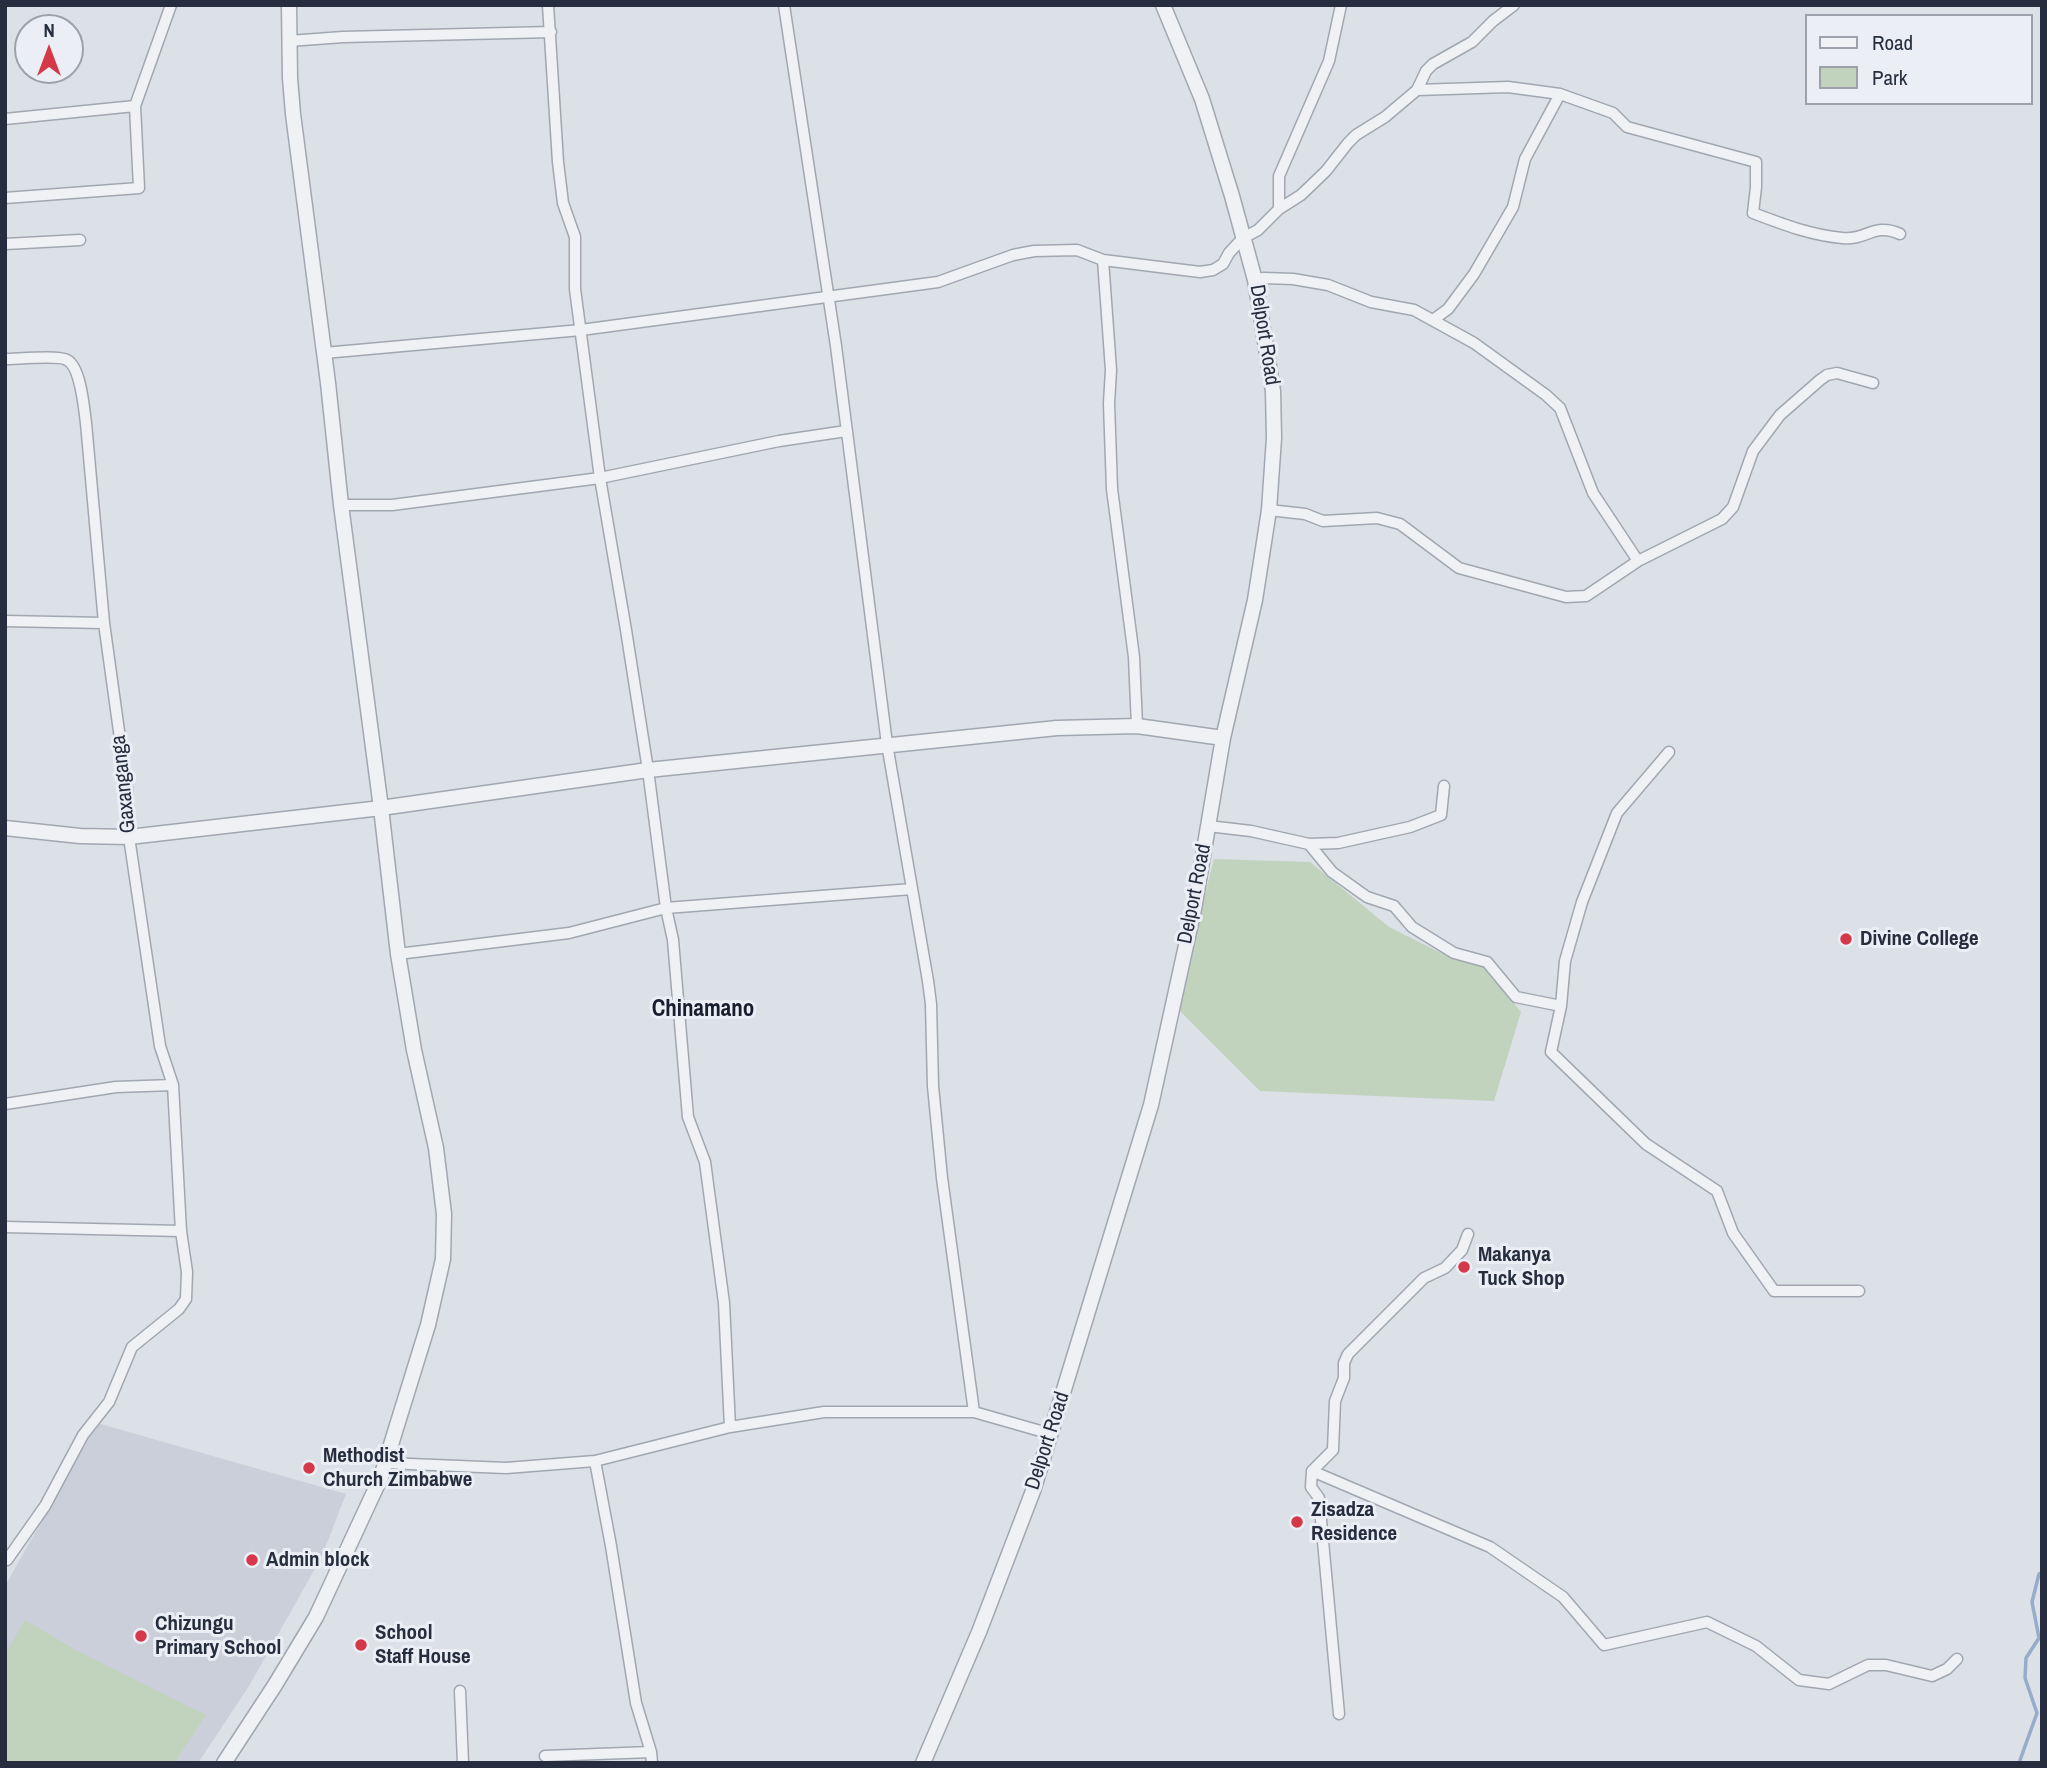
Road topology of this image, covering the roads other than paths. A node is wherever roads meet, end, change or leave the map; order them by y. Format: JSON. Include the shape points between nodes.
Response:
{"nodes":[{"id":1,"x":171,"y":5,"type":"edge"},
{"id":2,"x":289,"y":5,"type":"edge"},
{"id":3,"x":548,"y":5,"type":"edge"},
{"id":4,"x":784,"y":5,"type":"edge"},
{"id":5,"x":1163,"y":5,"type":"edge"},
{"id":6,"x":1341,"y":5,"type":"edge"},
{"id":7,"x":1514,"y":5,"type":"edge"},
{"id":8,"x":551,"y":32,"type":"junction"},
{"id":9,"x":289,"y":41,"type":"junction"},
{"id":10,"x":1417,"y":90,"type":"junction"},
{"id":11,"x":1560,"y":94,"type":"junction"},
{"id":12,"x":135,"y":106,"type":"junction"},
{"id":13,"x":5,"y":119,"type":"edge"},
{"id":14,"x":5,"y":198,"type":"edge"},
{"id":15,"x":1279,"y":209,"type":"junction"},
{"id":16,"x":1900,"y":234,"type":"dead end"},
{"id":17,"x":1243,"y":238,"type":"junction"},
{"id":18,"x":80,"y":240,"type":"dead end"},
{"id":19,"x":5,"y":244,"type":"edge"},
{"id":20,"x":1103,"y":260,"type":"junction"},
{"id":21,"x":1255,"y":280,"type":"junction"},
{"id":22,"x":829,"y":297,"type":"junction"},
{"id":23,"x":1433,"y":320,"type":"junction"},
{"id":24,"x":581,"y":330,"type":"junction"},
{"id":25,"x":324,"y":353,"type":"junction"},
{"id":26,"x":5,"y":359,"type":"edge"},
{"id":27,"x":1873,"y":383,"type":"dead end"},
{"id":28,"x":846,"y":431,"type":"junction"},
{"id":29,"x":600,"y":478,"type":"junction"},
{"id":30,"x":341,"y":505,"type":"junction"},
{"id":31,"x":1269,"y":510,"type":"junction"},
{"id":32,"x":1638,"y":561,"type":"junction"},
{"id":33,"x":5,"y":621,"type":"edge"},
{"id":34,"x":104,"y":624,"type":"junction"},
{"id":35,"x":1137,"y":726,"type":"junction"},
{"id":36,"x":1223,"y":737,"type":"junction"},
{"id":37,"x":887,"y":744,"type":"junction"},
{"id":38,"x":1669,"y":752,"type":"dead end"},
{"id":39,"x":648,"y":770,"type":"junction"},
{"id":40,"x":1444,"y":786,"type":"dead end"},
{"id":41,"x":381,"y":808,"type":"junction"},
{"id":42,"x":1208,"y":826,"type":"junction"},
{"id":43,"x":5,"y":828,"type":"edge"},
{"id":44,"x":129,"y":837,"type":"junction"},
{"id":45,"x":1309,"y":844,"type":"junction"},
{"id":46,"x":912,"y":889,"type":"junction"},
{"id":47,"x":666,"y":908,"type":"junction"},
{"id":48,"x":398,"y":954,"type":"junction"},
{"id":49,"x":1561,"y":1006,"type":"junction"},
{"id":50,"x":173,"y":1085,"type":"junction"},
{"id":51,"x":5,"y":1104,"type":"edge"},
{"id":52,"x":5,"y":1227,"type":"edge"},
{"id":53,"x":181,"y":1231,"type":"junction"},
{"id":54,"x":1468,"y":1234,"type":"dead end"},
{"id":55,"x":1859,"y":1291,"type":"dead end"},
{"id":56,"x":974,"y":1412,"type":"junction"},
{"id":57,"x":730,"y":1427,"type":"junction"},
{"id":58,"x":1051,"y":1434,"type":"junction"},
{"id":59,"x":595,"y":1461,"type":"junction"},
{"id":60,"x":386,"y":1463,"type":"junction"},
{"id":61,"x":1312,"y":1471,"type":"junction"},
{"id":62,"x":6,"y":1561,"type":"edge"},
{"id":63,"x":1956,"y":1659,"type":"dead end"},
{"id":64,"x":460,"y":1691,"type":"dead end"},
{"id":65,"x":1339,"y":1714,"type":"dead end"},
{"id":66,"x":545,"y":1756,"type":"dead end"},
{"id":67,"x":651,"y":1757,"type":"edge"},
{"id":68,"x":224,"y":1763,"type":"edge"},
{"id":69,"x":463,"y":1763,"type":"edge"},
{"id":70,"x":923,"y":1763,"type":"edge"}],
"edges":[{"from":1,"to":12,"type":"street"},
{"from":2,"to":9,"type":"street"},
{"from":3,"to":8,"type":"street"},
{"from":4,"to":22,"type":"street"},
{"from":5,"to":17,"type":"street","name":"Delport Road","via":[[1202,99]]},
{"from":6,"to":15,"type":"street","via":[[1329,61],[1279,176]]},
{"from":7,"to":10,"type":"street","via":[[1472,42],[1433,64]]},
{"from":8,"to":9,"type":"street"},
{"from":8,"to":24,"type":"street","via":[[558,162],[563,203],[575,237]]},
{"from":9,"to":25,"type":"street","via":[[293,114]]},
{"from":10,"to":11,"type":"street","via":[[1508,87]]},
{"from":10,"to":15,"type":"street","via":[[1356,135],[1326,171]]},
{"from":11,"to":16,"type":"street","via":[[1613,113],[1627,127],[1756,162],[1752,213],[1799,230],[1844,239],[1884,229]]},
{"from":11,"to":23,"type":"street","via":[[1525,159],[1513,207],[1474,274],[1448,309]]},
{"from":12,"to":13,"type":"street"},
{"from":12,"to":14,"type":"street","via":[[139,187]]},
{"from":15,"to":17,"type":"street"},
{"from":17,"to":20,"type":"street","via":[[1213,270]]},
{"from":17,"to":21,"type":"street","name":"Delport Road"},
{"from":18,"to":19,"type":"street"},
{"from":20,"to":22,"type":"street","via":[[1077,250],[1034,251],[938,282]]},
{"from":20,"to":35,"type":"street","via":[[1111,370],[1112,489],[1134,657]]},
{"from":21,"to":23,"type":"street","via":[[1293,279],[1328,285]]},
{"from":21,"to":31,"type":"street","name":"Delport Road","via":[[1273,391],[1275,438]]},
{"from":22,"to":24,"type":"street"},
{"from":22,"to":28,"type":"street"},
{"from":23,"to":32,"type":"street","via":[[1474,343],[1560,408],[1593,493]]},
{"from":24,"to":25,"type":"street"},
{"from":24,"to":29,"type":"street"},
{"from":25,"to":30,"type":"street"},
{"from":26,"to":34,"type":"street","name":"Gaxanganga","via":[[58,358],[68,360],[74,368],[86,423]]},
{"from":27,"to":32,"type":"street","via":[[1837,373],[1820,380],[1780,415],[1753,452],[1733,507],[1722,519]]},
{"from":28,"to":29,"type":"street"},
{"from":28,"to":37,"type":"street"},
{"from":29,"to":30,"type":"street","via":[[392,505]]},
{"from":29,"to":39,"type":"street"},
{"from":30,"to":41,"type":"street"},
{"from":31,"to":32,"type":"street","via":[[1323,521],[1377,517],[1400,524],[1459,568],[1566,597],[1586,596]]},
{"from":31,"to":36,"type":"street","name":"Delport Road","via":[[1255,600]]},
{"from":33,"to":34,"type":"street"},
{"from":34,"to":44,"type":"street","name":"Gaxanganga","via":[[127,789]]},
{"from":35,"to":36,"type":"street"},
{"from":35,"to":37,"type":"street","via":[[1057,728]]},
{"from":36,"to":42,"type":"street","name":"Delport Road"},
{"from":37,"to":39,"type":"street"},
{"from":37,"to":46,"type":"street"},
{"from":38,"to":49,"type":"street","via":[[1617,813],[1564,961]]},
{"from":39,"to":41,"type":"street"},
{"from":39,"to":47,"type":"street"},
{"from":40,"to":45,"type":"street","via":[[1441,815],[1338,843]]},
{"from":41,"to":44,"type":"street"},
{"from":41,"to":48,"type":"street"},
{"from":42,"to":45,"type":"street"},
{"from":42,"to":58,"type":"street","name":"Delport Road","via":[[1151,1105]]},
{"from":43,"to":44,"type":"street"},
{"from":44,"to":50,"type":"street","name":"Gaxanganga","via":[[160,1046]]},
{"from":45,"to":49,"type":"street","via":[[1332,872],[1367,897],[1394,906],[1412,927],[1454,953],[1487,962],[1516,997]]},
{"from":46,"to":47,"type":"street"},
{"from":46,"to":56,"type":"street","via":[[930,993],[942,1178]]},
{"from":47,"to":48,"type":"street","via":[[569,933]]},
{"from":47,"to":57,"type":"street","via":[[673,940],[688,1117],[705,1163],[724,1303]]},
{"from":48,"to":60,"type":"street","via":[[436,1148],[444,1214],[443,1259]]},
{"from":49,"to":55,"type":"street","via":[[1551,1052],[1646,1144],[1717,1191],[1733,1233],[1774,1291]]},
{"from":50,"to":51,"type":"street","via":[[116,1087]]},
{"from":50,"to":53,"type":"street","name":"Gaxanganga"},
{"from":52,"to":53,"type":"street"},
{"from":53,"to":62,"type":"street","name":"Gaxanganga","via":[[186,1299],[132,1347],[109,1402],[83,1435],[45,1506]]},
{"from":54,"to":61,"type":"street","via":[[1462,1250],[1445,1268],[1424,1278],[1348,1354],[1335,1401],[1333,1450]]},
{"from":56,"to":57,"type":"street","via":[[824,1412]]},
{"from":56,"to":58,"type":"street"},
{"from":57,"to":59,"type":"street"},
{"from":58,"to":70,"type":"street","name":"Delport Road","via":[[979,1632]]},
{"from":59,"to":60,"type":"street","via":[[506,1468]]},
{"from":59,"to":67,"type":"street","via":[[636,1703]]},
{"from":60,"to":68,"type":"street","via":[[316,1617]]},
{"from":61,"to":63,"type":"street","via":[[1490,1547],[1563,1597],[1604,1645],[1707,1622],[1756,1646],[1799,1680],[1829,1684],[1868,1665],[1932,1676]]},
{"from":61,"to":65,"type":"street","via":[[1311,1487],[1319,1498]]},
{"from":64,"to":69,"type":"street"},
{"from":66,"to":67,"type":"street"}]}
